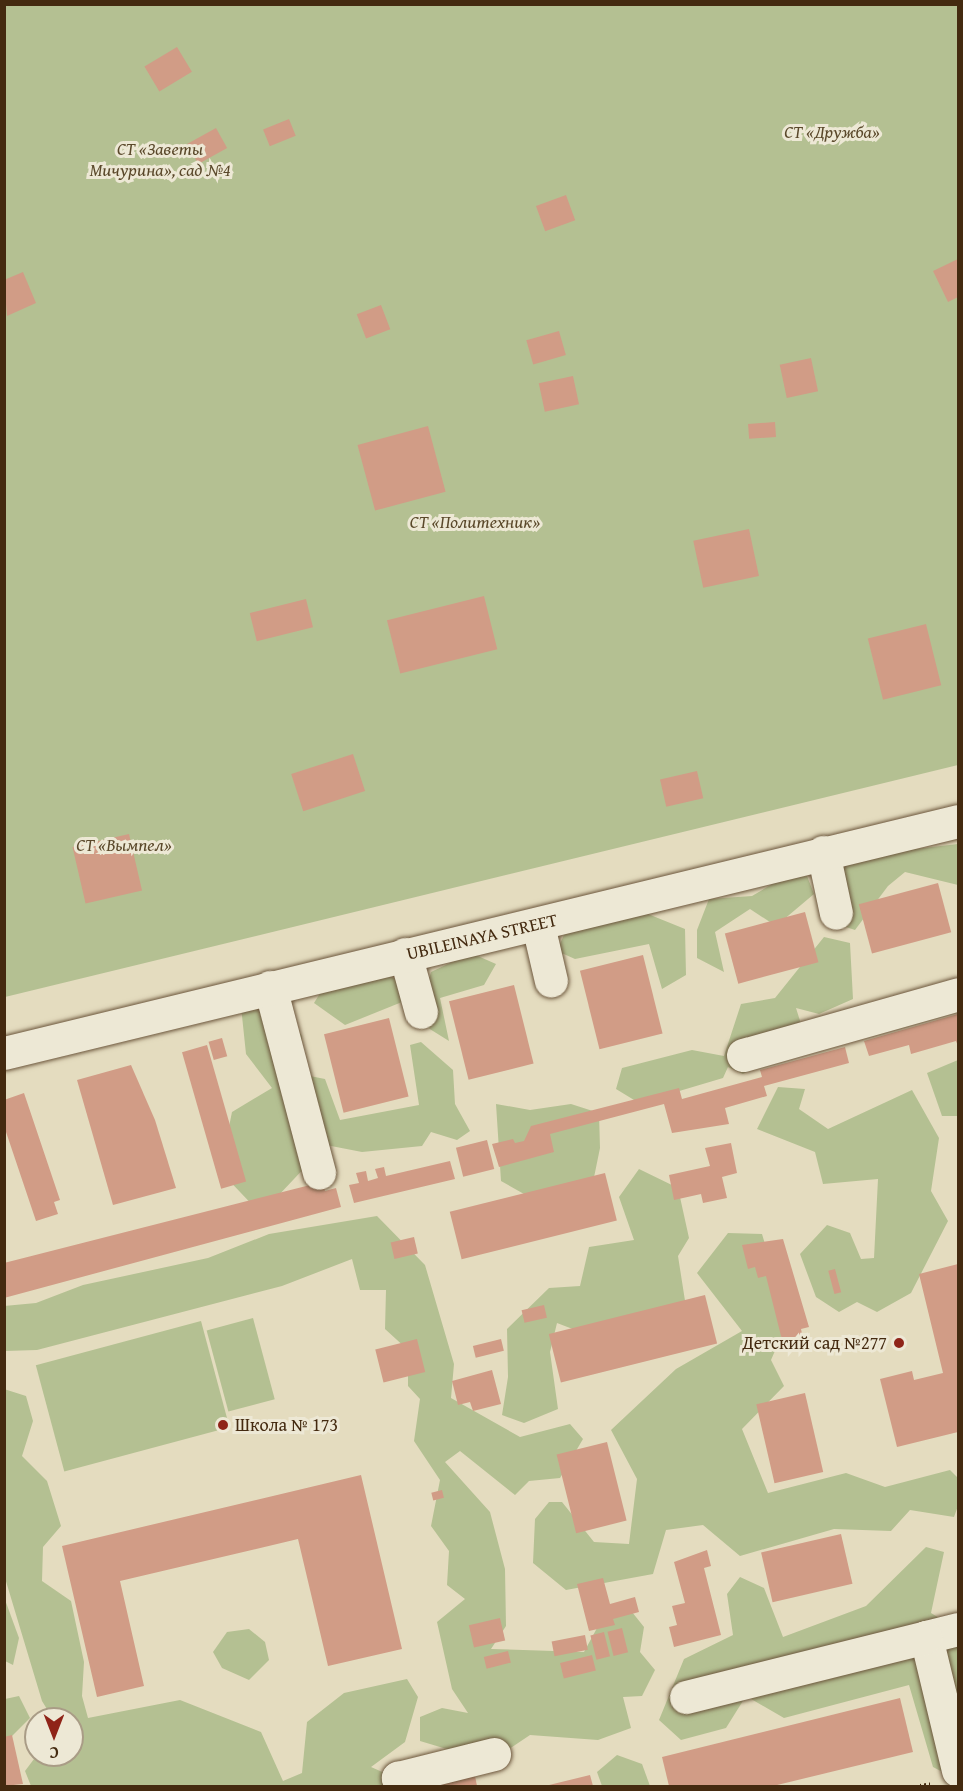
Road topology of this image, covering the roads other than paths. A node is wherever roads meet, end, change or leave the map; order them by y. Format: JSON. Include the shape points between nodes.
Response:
{"nodes":[{"id":1,"x":958,"y":820,"type":"edge"},
{"id":2,"x":823,"y":852,"type":"junction"},
{"id":3,"x":836,"y":913,"type":"dead end"},
{"id":4,"x":538,"y":925,"type":"junction"},
{"id":5,"x":405,"y":954,"type":"junction"},
{"id":6,"x":551,"y":981,"type":"dead end"},
{"id":7,"x":270,"y":987,"type":"junction"},
{"id":8,"x":958,"y":994,"type":"edge"},
{"id":9,"x":421,"y":1012,"type":"dead end"},
{"id":10,"x":4,"y":1053,"type":"edge"},
{"id":11,"x":743,"y":1055,"type":"dead end"},
{"id":12,"x":319,"y":1173,"type":"dead end"},
{"id":13,"x":958,"y":1629,"type":"edge"},
{"id":14,"x":926,"y":1637,"type":"junction"},
{"id":15,"x":686,"y":1697,"type":"dead end"},
{"id":16,"x":494,"y":1754,"type":"dead end"},
{"id":17,"x":958,"y":1770,"type":"edge"},
{"id":18,"x":401,"y":1786,"type":"edge"}],
"edges":[{"from":1,"to":2,"type":"street","name":"UBILEINAYA STREET"},
{"from":2,"to":3,"type":"street"},
{"from":2,"to":4,"type":"street","name":"UBILEINAYA STREET"},
{"from":4,"to":5,"type":"street","name":"UBILEINAYA STREET"},
{"from":4,"to":6,"type":"street"},
{"from":5,"to":7,"type":"street","name":"UBILEINAYA STREET"},
{"from":5,"to":9,"type":"street"},
{"from":7,"to":10,"type":"street","name":"UBILEINAYA STREET"},
{"from":7,"to":12,"type":"street"},
{"from":8,"to":11,"type":"street"},
{"from":13,"to":14,"type":"street"},
{"from":14,"to":15,"type":"street"},
{"from":14,"to":17,"type":"street"},
{"from":16,"to":18,"type":"street","via":[[398,1778]]}]}
